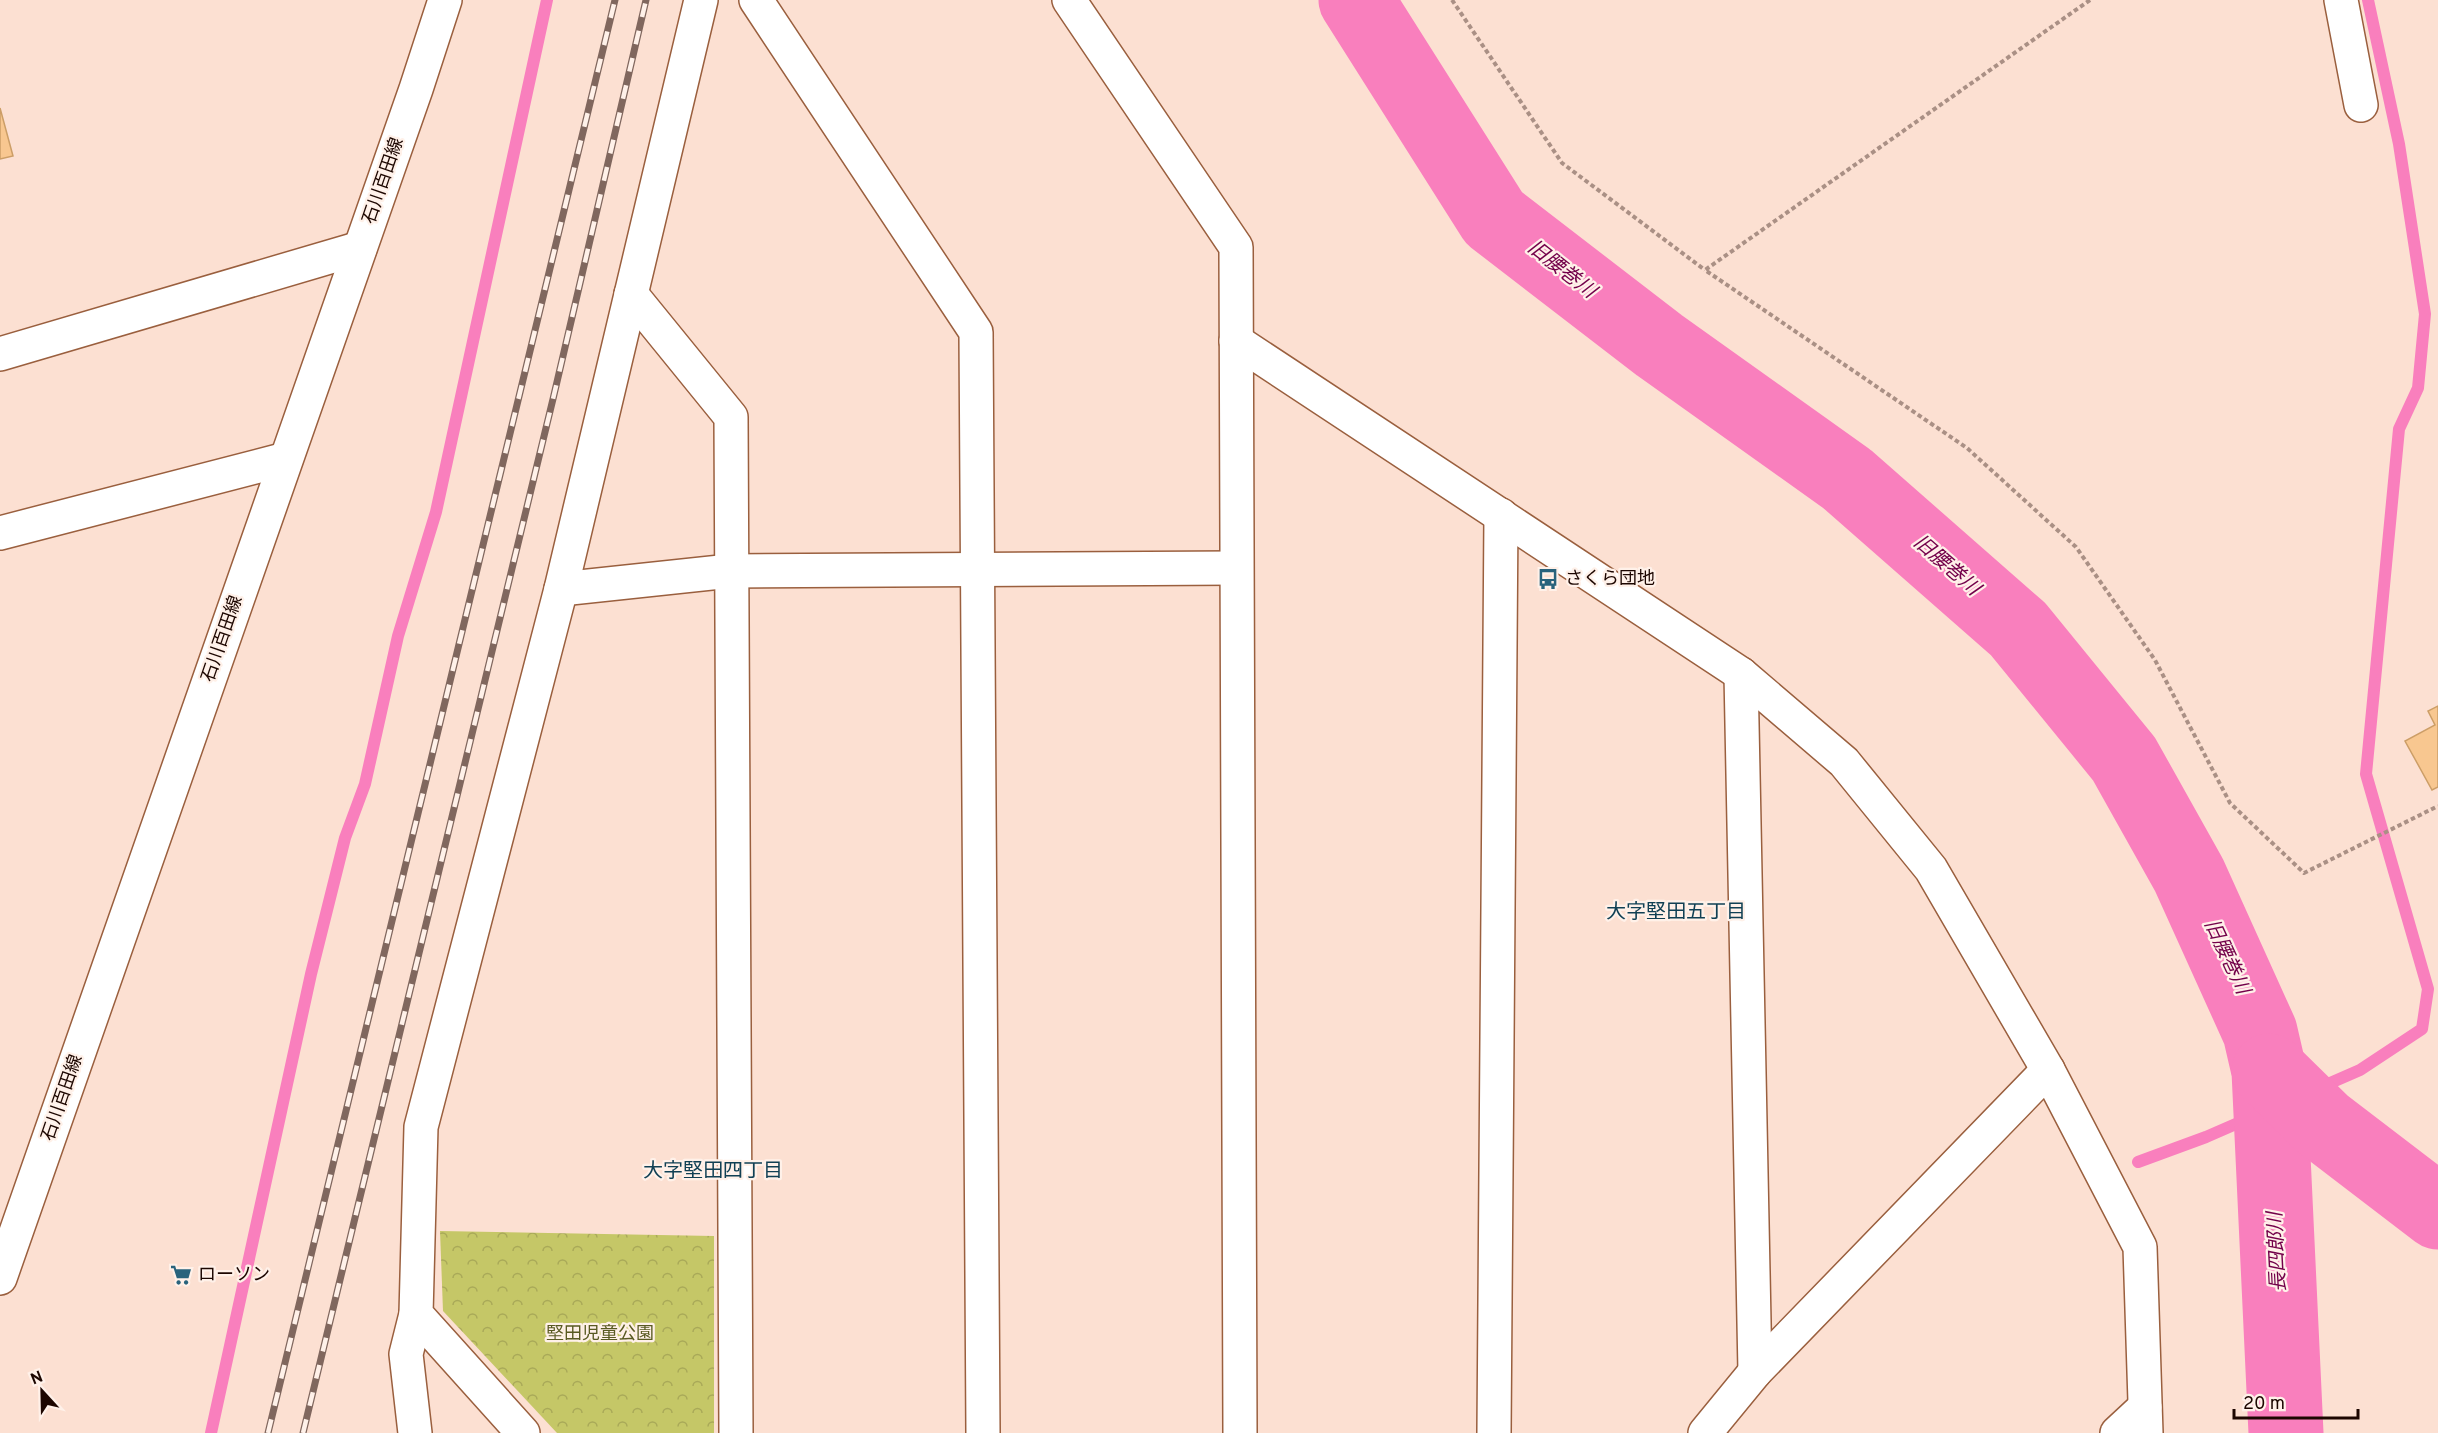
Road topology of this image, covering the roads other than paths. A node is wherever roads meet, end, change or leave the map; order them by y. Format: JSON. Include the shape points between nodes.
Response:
{"nodes":[{"id":1,"x":445,"y":0,"type":"edge"},
{"id":2,"x":701,"y":0,"type":"edge"},
{"id":3,"x":756,"y":0,"type":"edge"},
{"id":4,"x":1070,"y":0,"type":"edge"},
{"id":5,"x":2342,"y":0,"type":"edge"},
{"id":6,"x":2361,"y":105,"type":"dead end"},
{"id":7,"x":360,"y":248,"type":"junction"},
{"id":8,"x":631,"y":294,"type":"junction"},
{"id":9,"x":1236,"y":341,"type":"junction"},
{"id":10,"x":0,"y":354,"type":"edge"},
{"id":11,"x":286,"y":459,"type":"junction"},
{"id":12,"x":1501,"y":515,"type":"junction"},
{"id":13,"x":0,"y":533,"type":"edge"},
{"id":14,"x":1236,"y":568,"type":"junction"},
{"id":15,"x":976,"y":570,"type":"junction"},
{"id":16,"x":730,"y":571,"type":"junction"},
{"id":17,"x":561,"y":589,"type":"junction"},
{"id":18,"x":1741,"y":674,"type":"junction"},
{"id":19,"x":2048,"y":1070,"type":"junction"},
{"id":20,"x":0,"y":1278,"type":"edge"},
{"id":21,"x":416,"y":1314,"type":"junction"},
{"id":22,"x":1755,"y":1372,"type":"junction"},
{"id":23,"x":2145,"y":1420,"type":"edge"},
{"id":24,"x":415,"y":1433,"type":"edge"},
{"id":25,"x":524,"y":1433,"type":"edge"},
{"id":26,"x":736,"y":1433,"type":"edge"},
{"id":27,"x":982,"y":1433,"type":"edge"},
{"id":28,"x":1240,"y":1433,"type":"edge"},
{"id":29,"x":1494,"y":1433,"type":"edge"},
{"id":30,"x":1705,"y":1433,"type":"edge"},
{"id":31,"x":2117,"y":1433,"type":"edge"}],
"edges":[{"from":1,"to":7,"type":"street","name":"石川百田線"},
{"from":2,"to":8,"type":"street"},
{"from":3,"to":15,"type":"street","via":[[976,332]]},
{"from":4,"to":9,"type":"street","via":[[1236,247]]},
{"from":5,"to":6,"type":"street"},
{"from":7,"to":10,"type":"street"},
{"from":7,"to":11,"type":"street","name":"石川百田線"},
{"from":8,"to":16,"type":"street","via":[[731,417]]},
{"from":8,"to":17,"type":"street"},
{"from":9,"to":12,"type":"street"},
{"from":9,"to":14,"type":"street"},
{"from":11,"to":13,"type":"street"},
{"from":11,"to":20,"type":"street","name":"石川百田線"},
{"from":12,"to":18,"type":"street"},
{"from":12,"to":29,"type":"street"},
{"from":14,"to":15,"type":"street"},
{"from":14,"to":28,"type":"street"},
{"from":15,"to":16,"type":"street"},
{"from":15,"to":27,"type":"street"},
{"from":16,"to":17,"type":"street"},
{"from":16,"to":26,"type":"street"},
{"from":17,"to":21,"type":"street","via":[[421,1127]]},
{"from":18,"to":19,"type":"street","via":[[1844,762],[1931,869]]},
{"from":18,"to":22,"type":"street"},
{"from":19,"to":22,"type":"street"},
{"from":19,"to":23,"type":"street","via":[[2140,1247]]},
{"from":21,"to":24,"type":"street","via":[[406,1354]]},
{"from":21,"to":25,"type":"street"},
{"from":22,"to":30,"type":"street"},
{"from":23,"to":31,"type":"street"}]}
